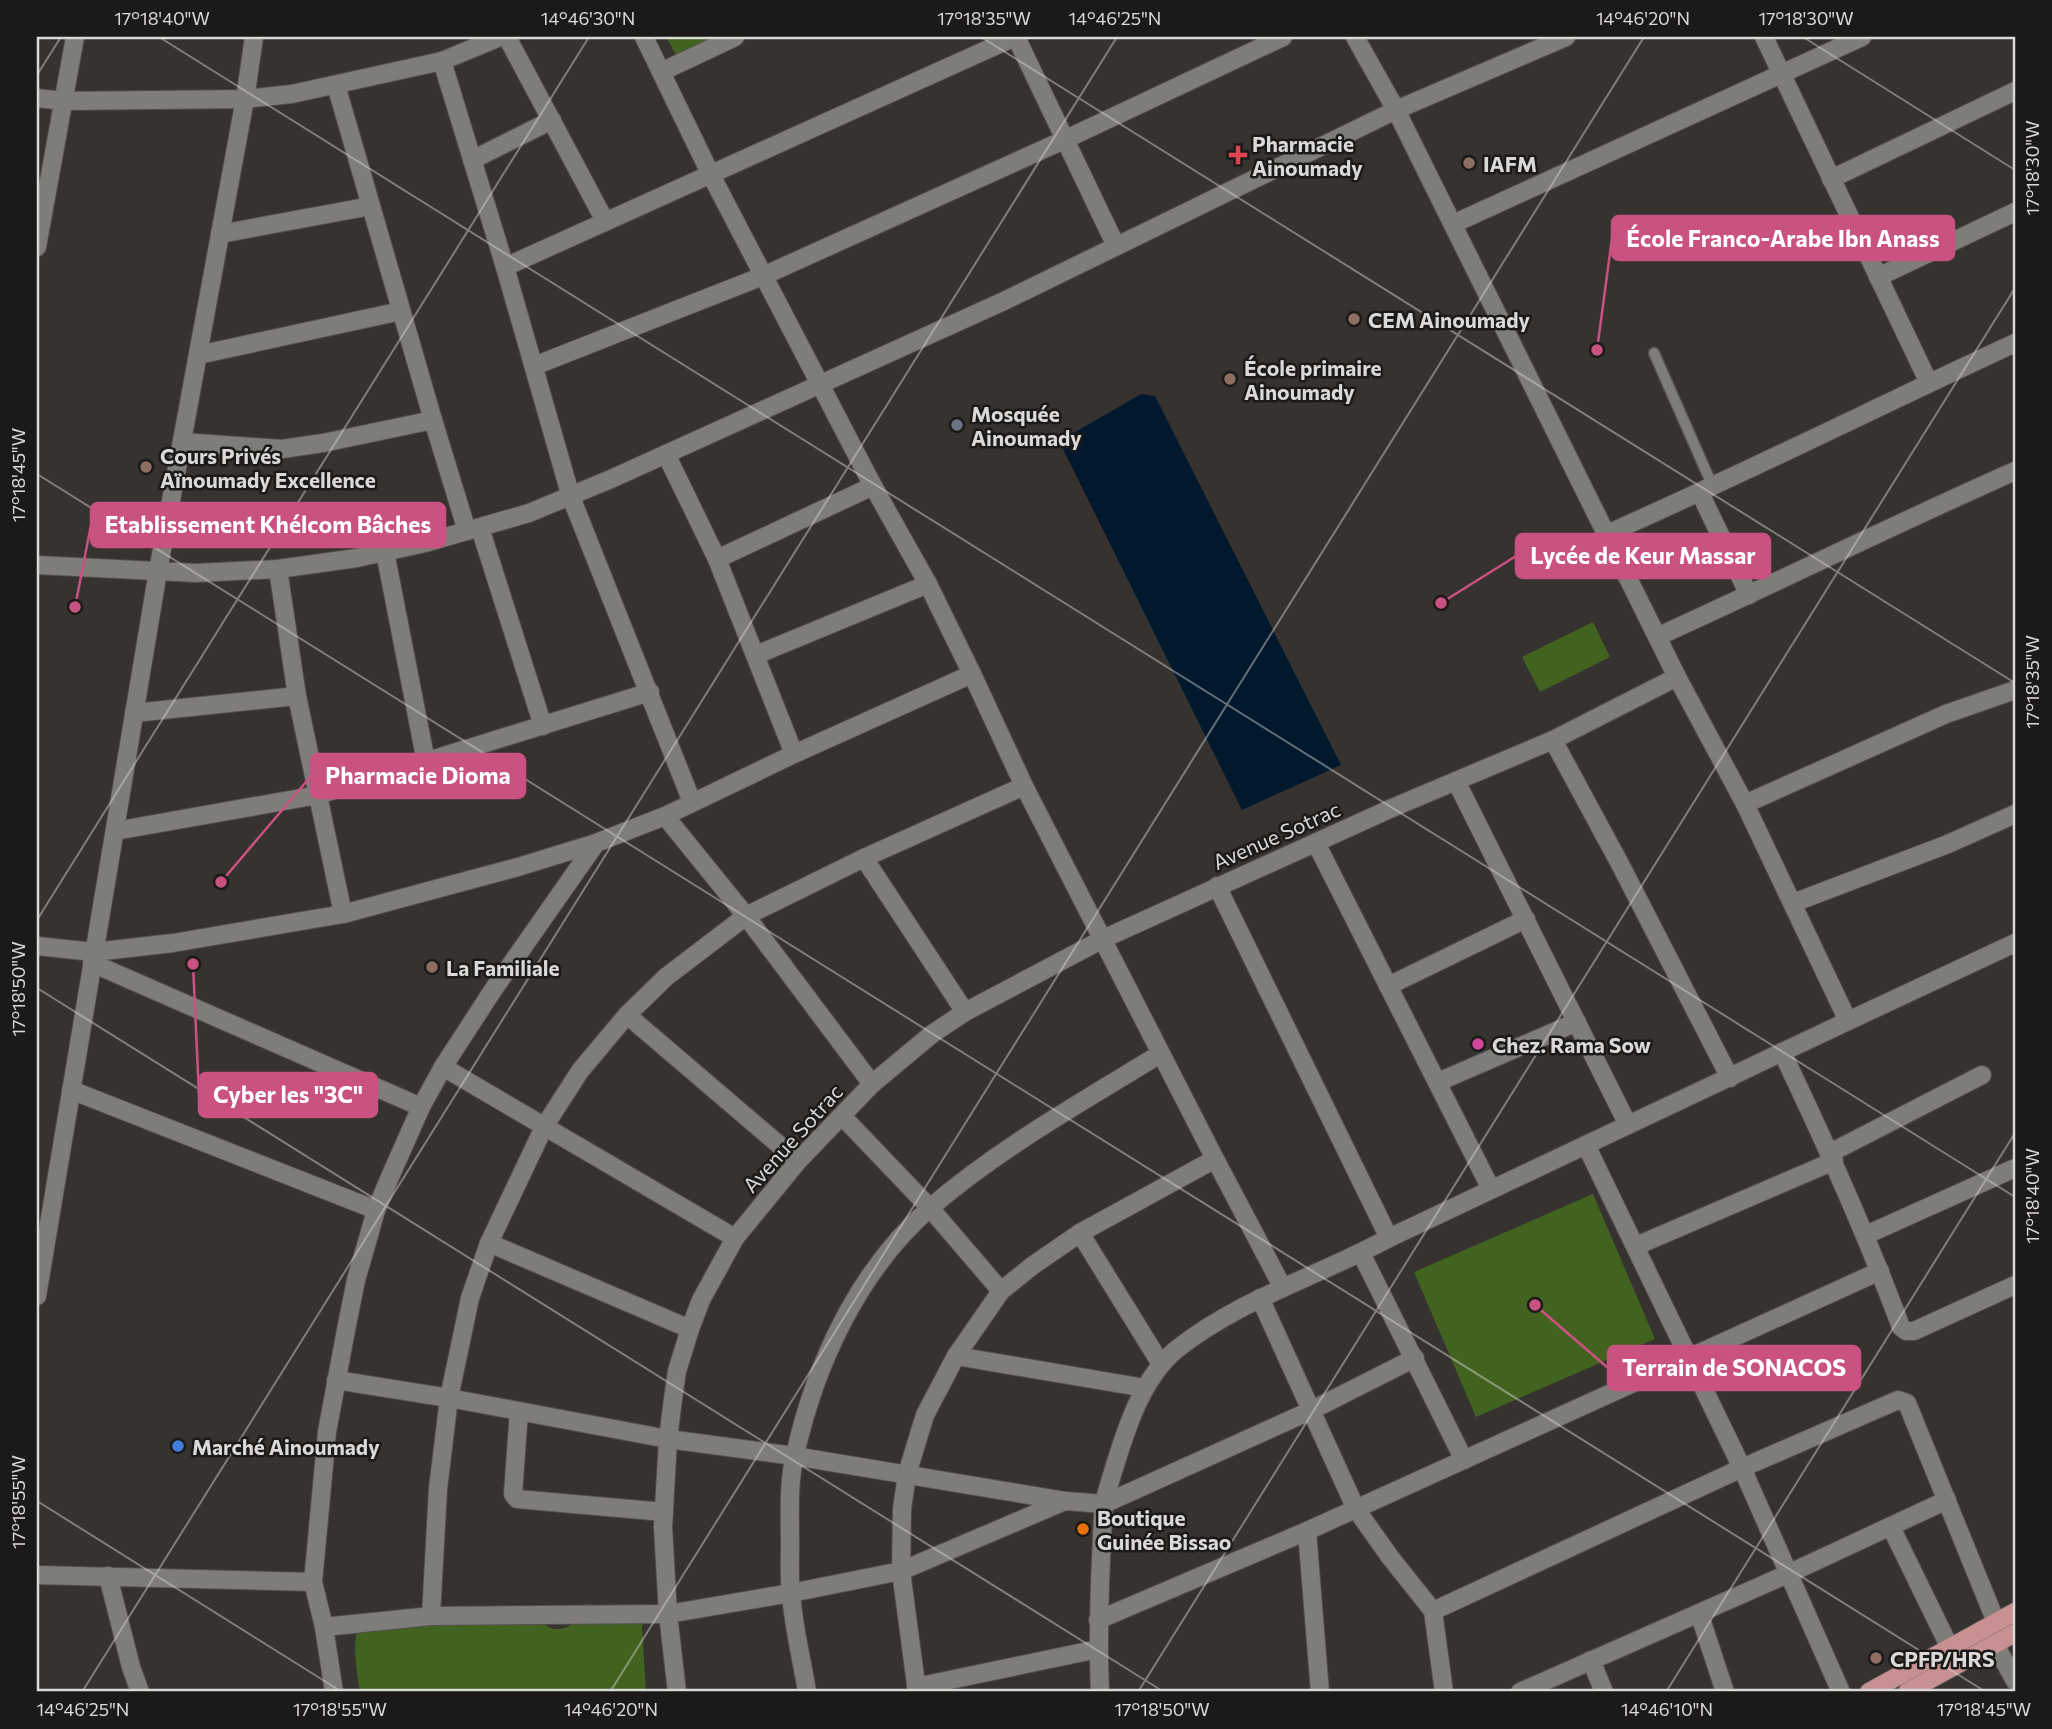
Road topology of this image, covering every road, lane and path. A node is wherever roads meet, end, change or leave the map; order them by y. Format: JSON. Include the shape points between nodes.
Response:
{"nodes":[{"id":1,"x":75,"y":37,"type":"edge"},
{"id":2,"x":254,"y":37,"type":"edge"},
{"id":3,"x":500,"y":37,"type":"edge"},
{"id":4,"x":507,"y":37,"type":"edge"},
{"id":5,"x":644,"y":37,"type":"edge"},
{"id":6,"x":735,"y":37,"type":"edge"},
{"id":7,"x":1015,"y":37,"type":"edge"},
{"id":8,"x":1283,"y":37,"type":"edge"},
{"id":9,"x":1355,"y":37,"type":"edge"},
{"id":10,"x":1566,"y":37,"type":"edge"},
{"id":11,"x":1763,"y":37,"type":"edge"},
{"id":12,"x":1862,"y":37,"type":"edge"},
{"id":13,"x":442,"y":61,"type":"junction"},
{"id":14,"x":661,"y":72,"type":"junction"},
{"id":15,"x":1781,"y":74,"type":"junction"},
{"id":16,"x":336,"y":85,"type":"junction"},
{"id":17,"x":2015,"y":91,"type":"edge"},
{"id":18,"x":37,"y":98,"type":"edge"},
{"id":19,"x":245,"y":99,"type":"junction"},
{"id":20,"x":64,"y":101,"type":"junction"},
{"id":21,"x":1396,"y":110,"type":"junction"},
{"id":22,"x":552,"y":120,"type":"junction"},
{"id":23,"x":1064,"y":140,"type":"junction"},
{"id":24,"x":472,"y":160,"type":"junction"},
{"id":25,"x":710,"y":173,"type":"junction"},
{"id":26,"x":1831,"y":179,"type":"junction"},
{"id":27,"x":371,"y":206,"type":"junction"},
{"id":28,"x":2015,"y":212,"type":"edge"},
{"id":29,"x":605,"y":221,"type":"junction"},
{"id":30,"x":1453,"y":224,"type":"junction"},
{"id":31,"x":220,"y":234,"type":"junction"},
{"id":32,"x":1116,"y":246,"type":"junction"},
{"id":33,"x":37,"y":247,"type":"edge"},
{"id":34,"x":505,"y":267,"type":"junction"},
{"id":35,"x":764,"y":276,"type":"junction"},
{"id":36,"x":1878,"y":277,"type":"junction"},
{"id":37,"x":401,"y":312,"type":"junction"},
{"id":38,"x":2015,"y":343,"type":"edge"},
{"id":39,"x":1654,"y":353,"type":"dead end"},
{"id":40,"x":198,"y":355,"type":"junction"},
{"id":41,"x":534,"y":366,"type":"junction"},
{"id":42,"x":1929,"y":383,"type":"junction"},
{"id":43,"x":821,"y":384,"type":"junction"},
{"id":44,"x":433,"y":420,"type":"junction"},
{"id":45,"x":182,"y":442,"type":"junction"},
{"id":46,"x":666,"y":454,"type":"junction"},
{"id":47,"x":2015,"y":471,"type":"edge"},
{"id":48,"x":873,"y":486,"type":"junction"},
{"id":49,"x":1707,"y":490,"type":"junction"},
{"id":50,"x":571,"y":497,"type":"junction"},
{"id":51,"x":474,"y":529,"type":"junction"},
{"id":52,"x":1608,"y":534,"type":"junction"},
{"id":53,"x":385,"y":552,"type":"junction"},
{"id":54,"x":717,"y":559,"type":"junction"},
{"id":55,"x":37,"y":565,"type":"edge"},
{"id":56,"x":278,"y":569,"type":"junction"},
{"id":57,"x":158,"y":571,"type":"junction"},
{"id":58,"x":928,"y":584,"type":"junction"},
{"id":59,"x":1749,"y":595,"type":"junction"},
{"id":60,"x":1659,"y":636,"type":"junction"},
{"id":61,"x":756,"y":655,"type":"junction"},
{"id":62,"x":972,"y":674,"type":"junction"},
{"id":63,"x":1677,"y":677,"type":"junction"},
{"id":64,"x":2015,"y":690,"type":"edge"},
{"id":65,"x":650,"y":692,"type":"junction"},
{"id":66,"x":297,"y":696,"type":"junction"},
{"id":67,"x":134,"y":713,"type":"junction"},
{"id":68,"x":543,"y":726,"type":"junction"},
{"id":69,"x":1553,"y":740,"type":"junction"},
{"id":70,"x":794,"y":754,"type":"junction"},
{"id":71,"x":426,"y":762,"type":"junction"},
{"id":72,"x":1456,"y":782,"type":"junction"},
{"id":73,"x":1024,"y":786,"type":"junction"},
{"id":74,"x":318,"y":795,"type":"junction"},
{"id":75,"x":692,"y":802,"type":"junction"},
{"id":76,"x":1745,"y":804,"type":"junction"},
{"id":77,"x":2015,"y":814,"type":"edge"},
{"id":78,"x":665,"y":816,"type":"junction"},
{"id":79,"x":115,"y":831,"type":"junction"},
{"id":80,"x":596,"y":843,"type":"junction"},
{"id":81,"x":1316,"y":843,"type":"junction"},
{"id":82,"x":864,"y":858,"type":"junction"},
{"id":83,"x":1217,"y":886,"type":"junction"},
{"id":84,"x":1793,"y":903,"type":"junction"},
{"id":85,"x":342,"y":914,"type":"junction"},
{"id":86,"x":746,"y":916,"type":"junction"},
{"id":87,"x":1526,"y":919,"type":"junction"},
{"id":88,"x":1102,"y":939,"type":"junction"},
{"id":89,"x":2015,"y":943,"type":"edge"},
{"id":90,"x":37,"y":946,"type":"edge"},
{"id":91,"x":93,"y":958,"type":"junction"},
{"id":92,"x":1388,"y":986,"type":"junction"},
{"id":93,"x":965,"y":1012,"type":"junction"},
{"id":94,"x":627,"y":1014,"type":"junction"},
{"id":95,"x":1848,"y":1021,"type":"junction"},
{"id":96,"x":1577,"y":1022,"type":"junction"},
{"id":97,"x":1782,"y":1052,"type":"junction"},
{"id":98,"x":1160,"y":1054,"type":"junction"},
{"id":99,"x":443,"y":1068,"type":"junction"},
{"id":100,"x":1982,"y":1075,"type":"dead end"},
{"id":101,"x":1730,"y":1078,"type":"junction"},
{"id":102,"x":1438,"y":1082,"type":"junction"},
{"id":103,"x":872,"y":1084,"type":"junction"},
{"id":104,"x":71,"y":1090,"type":"junction"},
{"id":105,"x":421,"y":1107,"type":"junction"},
{"id":106,"x":842,"y":1116,"type":"junction"},
{"id":107,"x":1628,"y":1125,"type":"junction"},
{"id":108,"x":544,"y":1127,"type":"junction"},
{"id":109,"x":1586,"y":1145,"type":"junction"},
{"id":110,"x":1832,"y":1157,"type":"junction"},
{"id":111,"x":1215,"y":1159,"type":"junction"},
{"id":112,"x":798,"y":1161,"type":"junction"},
{"id":113,"x":2015,"y":1168,"type":"edge"},
{"id":114,"x":1491,"y":1189,"type":"junction"},
{"id":115,"x":930,"y":1208,"type":"junction"},
{"id":116,"x":376,"y":1210,"type":"junction"},
{"id":117,"x":1080,"y":1233,"type":"junction"},
{"id":118,"x":1866,"y":1235,"type":"junction"},
{"id":119,"x":735,"y":1238,"type":"junction"},
{"id":120,"x":1389,"y":1238,"type":"junction"},
{"id":121,"x":489,"y":1243,"type":"junction"},
{"id":122,"x":1636,"y":1246,"type":"junction"},
{"id":123,"x":1361,"y":1253,"type":"junction"},
{"id":124,"x":39,"y":1264,"type":"edge"},
{"id":125,"x":1880,"y":1271,"type":"junction"},
{"id":126,"x":2015,"y":1285,"type":"edge"},
{"id":127,"x":1283,"y":1288,"type":"junction"},
{"id":128,"x":1001,"y":1291,"type":"junction"},
{"id":129,"x":37,"y":1296,"type":"edge"},
{"id":130,"x":1260,"y":1298,"type":"junction"},
{"id":131,"x":690,"y":1329,"type":"junction"},
{"id":132,"x":956,"y":1356,"type":"junction"},
{"id":133,"x":1415,"y":1358,"type":"junction"},
{"id":134,"x":1690,"y":1358,"type":"junction"},
{"id":135,"x":1161,"y":1364,"type":"junction"},
{"id":136,"x":336,"y":1380,"type":"junction"},
{"id":137,"x":1145,"y":1388,"type":"junction"},
{"id":138,"x":449,"y":1398,"type":"junction"},
{"id":139,"x":1312,"y":1410,"type":"junction"},
{"id":140,"x":519,"y":1411,"type":"junction"},
{"id":141,"x":668,"y":1439,"type":"junction"},
{"id":142,"x":794,"y":1456,"type":"junction"},
{"id":143,"x":1464,"y":1460,"type":"junction"},
{"id":144,"x":1742,"y":1468,"type":"junction"},
{"id":145,"x":907,"y":1474,"type":"junction"},
{"id":146,"x":1947,"y":1500,"type":"junction"},
{"id":147,"x":1065,"y":1501,"type":"junction"},
{"id":148,"x":1104,"y":1504,"type":"junction"},
{"id":149,"x":1356,"y":1509,"type":"junction"},
{"id":150,"x":664,"y":1512,"type":"junction"},
{"id":151,"x":1891,"y":1527,"type":"junction"},
{"id":152,"x":1307,"y":1531,"type":"junction"},
{"id":153,"x":901,"y":1571,"type":"junction"},
{"id":154,"x":1790,"y":1573,"type":"junction"},
{"id":155,"x":37,"y":1575,"type":"edge"},
{"id":156,"x":108,"y":1576,"type":"junction"},
{"id":157,"x":313,"y":1582,"type":"junction"},
{"id":158,"x":791,"y":1593,"type":"junction"},
{"id":159,"x":1433,"y":1611,"type":"junction"},
{"id":160,"x":2015,"y":1612,"type":"edge"},
{"id":161,"x":668,"y":1614,"type":"junction"},
{"id":162,"x":1699,"y":1614,"type":"junction"},
{"id":163,"x":431,"y":1616,"type":"junction"},
{"id":164,"x":1098,"y":1620,"type":"junction"},
{"id":165,"x":1996,"y":1622,"type":"junction"},
{"id":166,"x":324,"y":1627,"type":"junction"},
{"id":167,"x":2015,"y":1633,"type":"edge"},
{"id":168,"x":1995,"y":1644,"type":"junction"},
{"id":169,"x":1950,"y":1648,"type":"junction"},
{"id":170,"x":1098,"y":1649,"type":"junction"},
{"id":171,"x":1591,"y":1660,"type":"junction"},
{"id":172,"x":2015,"y":1681,"type":"edge"},
{"id":173,"x":917,"y":1690,"type":"edge"},
{"id":174,"x":140,"y":1692,"type":"edge"},
{"id":175,"x":334,"y":1692,"type":"edge"},
{"id":176,"x":677,"y":1692,"type":"edge"},
{"id":177,"x":807,"y":1692,"type":"edge"},
{"id":178,"x":1100,"y":1692,"type":"edge"},
{"id":179,"x":1320,"y":1692,"type":"edge"},
{"id":180,"x":1444,"y":1692,"type":"edge"},
{"id":181,"x":1520,"y":1692,"type":"edge"},
{"id":182,"x":1604,"y":1692,"type":"edge"},
{"id":183,"x":1725,"y":1692,"type":"edge"},
{"id":184,"x":1842,"y":1692,"type":"edge"},
{"id":185,"x":1869,"y":1692,"type":"edge"},
{"id":186,"x":1908,"y":1692,"type":"edge"}],
"edges":[{"from":1,"to":20,"type":"street"},
{"from":2,"to":19,"type":"street"},
{"from":3,"to":13,"type":"street"},
{"from":4,"to":22,"type":"street"},
{"from":5,"to":14,"type":"street"},
{"from":6,"to":14,"type":"street"},
{"from":7,"to":23,"type":"street"},
{"from":7,"to":25,"type":"street"},
{"from":8,"to":23,"type":"street"},
{"from":9,"to":21,"type":"street"},
{"from":10,"to":21,"type":"street"},
{"from":11,"to":15,"type":"street"},
{"from":12,"to":15,"type":"street"},
{"from":13,"to":16,"type":"street"},
{"from":13,"to":24,"type":"street"},
{"from":14,"to":25,"type":"street"},
{"from":15,"to":26,"type":"street"},
{"from":15,"to":30,"type":"street"},
{"from":16,"to":19,"type":"street"},
{"from":16,"to":27,"type":"street"},
{"from":17,"to":26,"type":"street"},
{"from":18,"to":20,"type":"street"},
{"from":19,"to":20,"type":"street"},
{"from":19,"to":31,"type":"street"},
{"from":20,"to":33,"type":"street"},
{"from":21,"to":30,"type":"street"},
{"from":21,"to":32,"type":"street"},
{"from":22,"to":24,"type":"street"},
{"from":22,"to":29,"type":"street"},
{"from":23,"to":32,"type":"street"},
{"from":23,"to":35,"type":"street"},
{"from":24,"to":34,"type":"street"},
{"from":25,"to":29,"type":"street"},
{"from":25,"to":35,"type":"street"},
{"from":26,"to":36,"type":"street"},
{"from":27,"to":31,"type":"street"},
{"from":27,"to":37,"type":"street"},
{"from":28,"to":36,"type":"street"},
{"from":29,"to":34,"type":"street"},
{"from":30,"to":52,"type":"street"},
{"from":31,"to":40,"type":"street"},
{"from":32,"to":43,"type":"street"},
{"from":34,"to":41,"type":"street"},
{"from":35,"to":41,"type":"street"},
{"from":35,"to":43,"type":"street"},
{"from":36,"to":42,"type":"street"},
{"from":37,"to":40,"type":"street"},
{"from":37,"to":44,"type":"street"},
{"from":38,"to":42,"type":"street"},
{"from":39,"to":49,"type":"lane"},
{"from":40,"to":45,"type":"street"},
{"from":41,"to":50,"type":"street"},
{"from":42,"to":49,"type":"street"},
{"from":43,"to":46,"type":"street"},
{"from":43,"to":48,"type":"street"},
{"from":44,"to":45,"type":"street","via":[[282,449]]},
{"from":44,"to":51,"type":"street"},
{"from":45,"to":57,"type":"street"},
{"from":46,"to":50,"type":"street"},
{"from":46,"to":54,"type":"street"},
{"from":47,"to":59,"type":"street"},
{"from":48,"to":54,"type":"street"},
{"from":48,"to":58,"type":"street"},
{"from":49,"to":52,"type":"street"},
{"from":49,"to":59,"type":"street"},
{"from":50,"to":51,"type":"street"},
{"from":50,"to":65,"type":"street"},
{"from":51,"to":53,"type":"street"},
{"from":51,"to":68,"type":"street"},
{"from":52,"to":60,"type":"street"},
{"from":53,"to":56,"type":"street"},
{"from":53,"to":71,"type":"street"},
{"from":54,"to":61,"type":"street"},
{"from":55,"to":57,"type":"street"},
{"from":56,"to":57,"type":"street"},
{"from":56,"to":66,"type":"street"},
{"from":57,"to":67,"type":"street"},
{"from":58,"to":61,"type":"street"},
{"from":58,"to":62,"type":"street"},
{"from":59,"to":60,"type":"street"},
{"from":60,"to":63,"type":"street"},
{"from":61,"to":70,"type":"street"},
{"from":62,"to":70,"type":"street"},
{"from":62,"to":73,"type":"street"},
{"from":63,"to":69,"type":"street","name":"Avenue Sotrac"},
{"from":63,"to":76,"type":"street"},
{"from":64,"to":76,"type":"street","via":[[1957,710]]},
{"from":65,"to":68,"type":"street"},
{"from":65,"to":75,"type":"street"},
{"from":66,"to":67,"type":"street"},
{"from":66,"to":74,"type":"street"},
{"from":67,"to":79,"type":"street"},
{"from":68,"to":71,"type":"street"},
{"from":69,"to":72,"type":"street","name":"Avenue Sotrac"},
{"from":69,"to":101,"type":"street"},
{"from":70,"to":75,"type":"street"},
{"from":71,"to":74,"type":"street"},
{"from":72,"to":81,"type":"street","name":"Avenue Sotrac"},
{"from":72,"to":87,"type":"street"},
{"from":73,"to":82,"type":"street"},
{"from":73,"to":88,"type":"street"},
{"from":74,"to":79,"type":"street"},
{"from":74,"to":85,"type":"street"},
{"from":75,"to":78,"type":"street"},
{"from":76,"to":84,"type":"street"},
{"from":77,"to":84,"type":"street"},
{"from":78,"to":80,"type":"street"},
{"from":78,"to":86,"type":"street"},
{"from":79,"to":91,"type":"street"},
{"from":80,"to":85,"type":"street"},
{"from":80,"to":99,"type":"street"},
{"from":81,"to":83,"type":"street","name":"Avenue Sotrac"},
{"from":81,"to":92,"type":"street"},
{"from":82,"to":86,"type":"street"},
{"from":82,"to":93,"type":"street"},
{"from":83,"to":88,"type":"street","name":"Avenue Sotrac"},
{"from":83,"to":120,"type":"street"},
{"from":84,"to":95,"type":"street"},
{"from":85,"to":91,"type":"street"},
{"from":86,"to":94,"type":"street","via":[[666,977]]},
{"from":86,"to":103,"type":"street"},
{"from":87,"to":92,"type":"street"},
{"from":87,"to":96,"type":"street"},
{"from":88,"to":93,"type":"street","name":"Avenue Sotrac"},
{"from":88,"to":98,"type":"street"},
{"from":89,"to":95,"type":"street"},
{"from":90,"to":91,"type":"street"},
{"from":91,"to":104,"type":"street"},
{"from":91,"to":105,"type":"street"},
{"from":92,"to":102,"type":"street"},
{"from":93,"to":103,"type":"street","name":"Avenue Sotrac"},
{"from":94,"to":108,"type":"street","via":[[580,1072]]},
{"from":94,"to":112,"type":"street"},
{"from":95,"to":97,"type":"street"},
{"from":96,"to":102,"type":"street"},
{"from":96,"to":107,"type":"street"},
{"from":97,"to":101,"type":"street"},
{"from":97,"to":110,"type":"street"},
{"from":98,"to":111,"type":"street"},
{"from":98,"to":115,"type":"street","via":[[1041,1126]]},
{"from":99,"to":105,"type":"street"},
{"from":99,"to":108,"type":"street"},
{"from":100,"to":110,"type":"street"},
{"from":101,"to":107,"type":"street"},
{"from":102,"to":114,"type":"street"},
{"from":103,"to":106,"type":"street","name":"Avenue Sotrac"},
{"from":104,"to":116,"type":"street"},
{"from":104,"to":124,"type":"street"},
{"from":105,"to":116,"type":"street"},
{"from":106,"to":112,"type":"street","name":"Avenue Sotrac"},
{"from":106,"to":115,"type":"street"},
{"from":107,"to":109,"type":"street"},
{"from":108,"to":119,"type":"street"},
{"from":108,"to":121,"type":"street"},
{"from":109,"to":114,"type":"street"},
{"from":109,"to":122,"type":"street"},
{"from":110,"to":118,"type":"street"},
{"from":110,"to":122,"type":"street"},
{"from":111,"to":117,"type":"street"},
{"from":111,"to":127,"type":"street"},
{"from":112,"to":119,"type":"street","name":"Avenue Sotrac"},
{"from":113,"to":118,"type":"street"},
{"from":114,"to":120,"type":"street"},
{"from":115,"to":128,"type":"street"},
{"from":115,"to":142,"type":"street","via":[[877,1267],[847,1312],[810,1400]]},
{"from":116,"to":136,"type":"street"},
{"from":117,"to":128,"type":"street"},
{"from":117,"to":135,"type":"street"},
{"from":118,"to":125,"type":"street"},
{"from":119,"to":131,"type":"street","name":"Avenue Sotrac"},
{"from":120,"to":123,"type":"street"},
{"from":121,"to":131,"type":"street"},
{"from":121,"to":138,"type":"street","via":[[470,1298]]},
{"from":122,"to":134,"type":"street"},
{"from":123,"to":127,"type":"street"},
{"from":123,"to":133,"type":"street"},
{"from":124,"to":129,"type":"street"},
{"from":125,"to":126,"type":"street","via":[[1906,1331]]},
{"from":125,"to":134,"type":"street"},
{"from":127,"to":130,"type":"street"},
{"from":128,"to":132,"type":"street"},
{"from":130,"to":135,"type":"street","via":[[1198,1334]]},
{"from":130,"to":139,"type":"street"},
{"from":131,"to":141,"type":"street","name":"Avenue Sotrac","via":[[677,1371]]},
{"from":132,"to":137,"type":"street"},
{"from":132,"to":145,"type":"street","via":[[925,1415]]},
{"from":133,"to":139,"type":"street"},
{"from":133,"to":143,"type":"street"},
{"from":134,"to":143,"type":"street"},
{"from":134,"to":144,"type":"street"},
{"from":135,"to":137,"type":"street"},
{"from":136,"to":138,"type":"street"},
{"from":136,"to":157,"type":"street"},
{"from":137,"to":148,"type":"street"},
{"from":138,"to":140,"type":"street"},
{"from":138,"to":163,"type":"street"},
{"from":139,"to":148,"type":"street"},
{"from":139,"to":149,"type":"street"},
{"from":140,"to":141,"type":"street"},
{"from":140,"to":150,"type":"street","via":[[513,1494],[517,1499]]},
{"from":141,"to":142,"type":"street"},
{"from":141,"to":150,"type":"street","name":"Avenue Sotrac"},
{"from":142,"to":145,"type":"street"},
{"from":142,"to":158,"type":"street"},
{"from":143,"to":149,"type":"street"},
{"from":144,"to":146,"type":"street","via":[[1898,1400],[1907,1403]]},
{"from":144,"to":154,"type":"street"},
{"from":144,"to":159,"type":"street"},
{"from":145,"to":147,"type":"street"},
{"from":145,"to":153,"type":"street"},
{"from":146,"to":151,"type":"street"},
{"from":146,"to":165,"type":"street"},
{"from":147,"to":148,"type":"street"},
{"from":147,"to":153,"type":"street"},
{"from":148,"to":164,"type":"street"},
{"from":149,"to":152,"type":"street"},
{"from":149,"to":159,"type":"street"},
{"from":150,"to":161,"type":"street","name":"Avenue Sotrac"},
{"from":151,"to":154,"type":"street"},
{"from":151,"to":169,"type":"street"},
{"from":152,"to":164,"type":"street"},
{"from":152,"to":179,"type":"street"},
{"from":153,"to":158,"type":"street"},
{"from":153,"to":173,"type":"street"},
{"from":154,"to":162,"type":"street"},
{"from":154,"to":184,"type":"street"},
{"from":155,"to":156,"type":"street"},
{"from":156,"to":157,"type":"street"},
{"from":156,"to":174,"type":"street"},
{"from":157,"to":166,"type":"street"},
{"from":158,"to":161,"type":"street"},
{"from":158,"to":177,"type":"street"},
{"from":159,"to":180,"type":"street"},
{"from":160,"to":165,"type":"main road"},
{"from":161,"to":163,"type":"street"},
{"from":161,"to":176,"type":"street","name":"Avenue Sotrac"},
{"from":162,"to":171,"type":"street"},
{"from":162,"to":183,"type":"street"},
{"from":163,"to":166,"type":"street"},
{"from":164,"to":170,"type":"street"},
{"from":165,"to":169,"type":"main road"},
{"from":166,"to":175,"type":"street"},
{"from":167,"to":168,"type":"main road"},
{"from":168,"to":172,"type":"street"},
{"from":168,"to":186,"type":"main road"},
{"from":169,"to":185,"type":"main road"},
{"from":170,"to":173,"type":"street"},
{"from":170,"to":178,"type":"street"},
{"from":171,"to":181,"type":"street"},
{"from":171,"to":182,"type":"street"}]}
